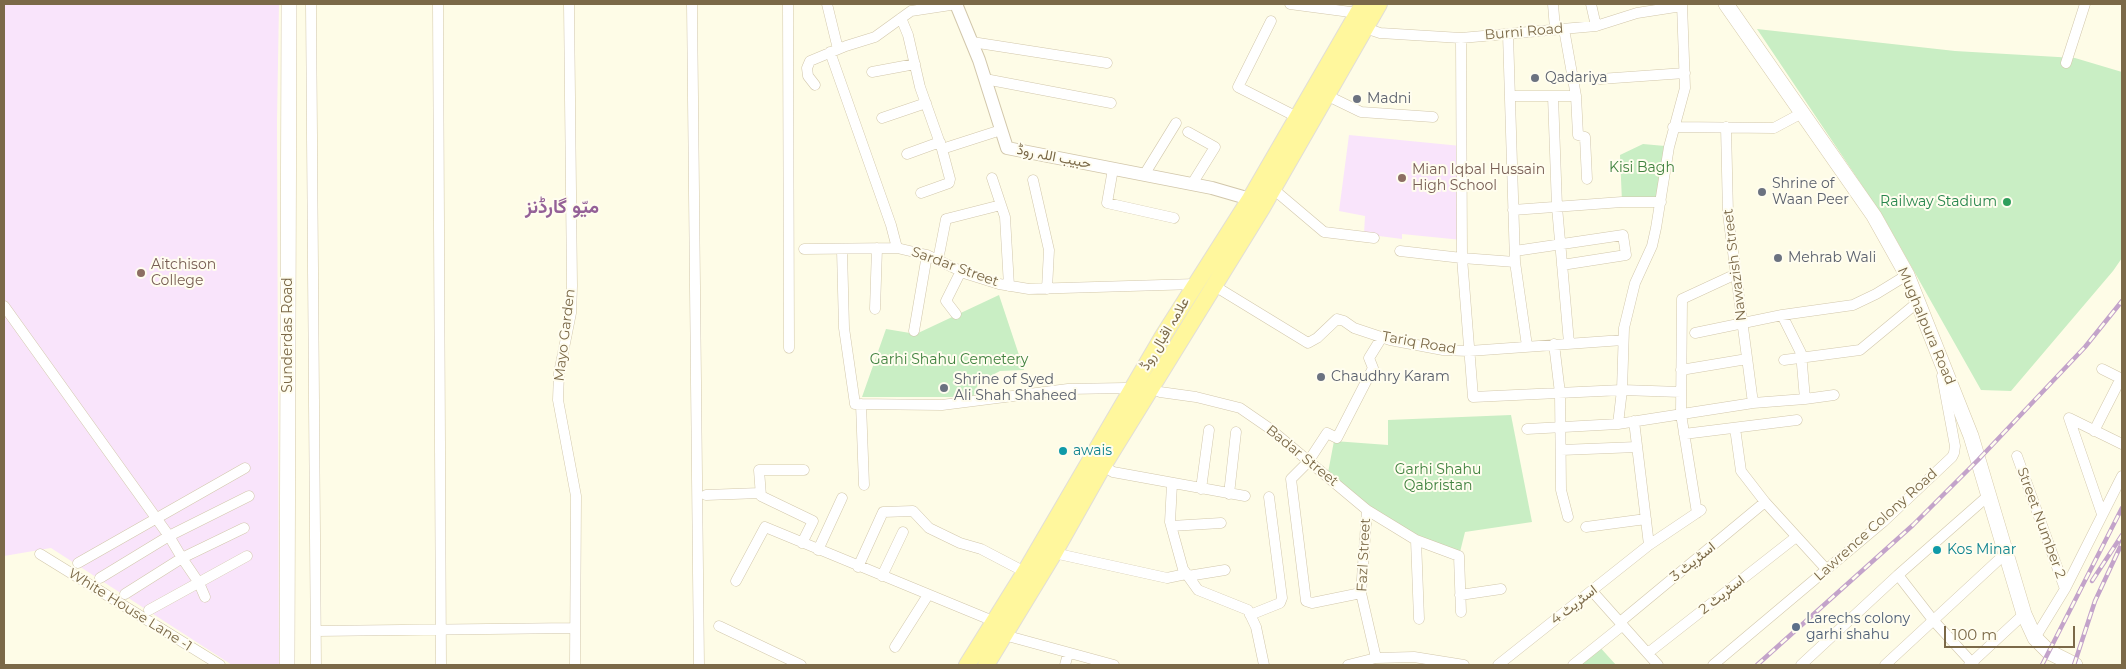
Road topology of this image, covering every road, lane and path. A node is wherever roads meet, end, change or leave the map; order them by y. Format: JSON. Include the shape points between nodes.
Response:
{"nodes":[{"id":1,"x":289,"y":4,"type":"edge"},
{"id":2,"x":311,"y":4,"type":"edge"},
{"id":3,"x":438,"y":4,"type":"edge"},
{"id":4,"x":569,"y":4,"type":"edge"},
{"id":5,"x":692,"y":4,"type":"edge"},
{"id":6,"x":788,"y":4,"type":"edge"},
{"id":7,"x":827,"y":4,"type":"edge"},
{"id":8,"x":956,"y":4,"type":"edge"},
{"id":9,"x":1290,"y":4,"type":"edge"},
{"id":10,"x":1379,"y":4,"type":"edge"},
{"id":11,"x":1553,"y":4,"type":"edge"},
{"id":12,"x":1591,"y":4,"type":"edge"},
{"id":13,"x":1726,"y":4,"type":"edge"},
{"id":14,"x":2086,"y":4,"type":"edge"},
{"id":15,"x":1682,"y":5,"type":"edge"},
{"id":16,"x":1660,"y":7,"type":"edge"},
{"id":17,"x":1636,"y":8,"type":"edge"},
{"id":18,"x":1362,"y":15,"type":"edge"},
{"id":19,"x":901,"y":18,"type":"junction"},
{"id":20,"x":1272,"y":21,"type":"dead end"},
{"id":21,"x":1596,"y":26,"type":"junction"},
{"id":22,"x":1560,"y":29,"type":"junction"},
{"id":23,"x":1508,"y":34,"type":"junction"},
{"id":24,"x":1461,"y":38,"type":"junction"},
{"id":25,"x":972,"y":42,"type":"junction"},
{"id":26,"x":834,"y":51,"type":"junction"},
{"id":27,"x":1107,"y":63,"type":"dead end"},
{"id":28,"x":2066,"y":63,"type":"dead end"},
{"id":29,"x":915,"y":64,"type":"junction"},
{"id":30,"x":872,"y":72,"type":"dead end"},
{"id":31,"x":1685,"y":73,"type":"junction"},
{"id":32,"x":985,"y":79,"type":"junction"},
{"id":33,"x":1600,"y":79,"type":"dead end"},
{"id":34,"x":814,"y":85,"type":"dead end"},
{"id":35,"x":1326,"y":95,"type":"junction"},
{"id":36,"x":1510,"y":96,"type":"junction"},
{"id":37,"x":1553,"y":96,"type":"junction"},
{"id":38,"x":1576,"y":96,"type":"junction"},
{"id":39,"x":926,"y":103,"type":"junction"},
{"id":40,"x":1111,"y":103,"type":"dead end"},
{"id":41,"x":1802,"y":114,"type":"junction"},
{"id":42,"x":1297,"y":117,"type":"junction"},
{"id":43,"x":882,"y":118,"type":"dead end"},
{"id":44,"x":1433,"y":118,"type":"dead end"},
{"id":45,"x":1176,"y":123,"type":"dead end"},
{"id":46,"x":1673,"y":127,"type":"junction"},
{"id":47,"x":1726,"y":127,"type":"junction"},
{"id":48,"x":1002,"y":130,"type":"junction"},
{"id":49,"x":1188,"y":132,"type":"dead end"},
{"id":50,"x":941,"y":146,"type":"junction"},
{"id":51,"x":907,"y":154,"type":"dead end"},
{"id":52,"x":1114,"y":169,"type":"junction"},
{"id":53,"x":1144,"y":174,"type":"junction"},
{"id":54,"x":992,"y":178,"type":"dead end"},
{"id":55,"x":1587,"y":179,"type":"dead end"},
{"id":56,"x":1033,"y":180,"type":"dead end"},
{"id":57,"x":1192,"y":184,"type":"junction"},
{"id":58,"x":1272,"y":188,"type":"junction"},
{"id":59,"x":921,"y":193,"type":"dead end"},
{"id":60,"x":1661,"y":202,"type":"junction"},
{"id":61,"x":1256,"y":204,"type":"junction"},
{"id":62,"x":1001,"y":205,"type":"junction"},
{"id":63,"x":1557,"y":207,"type":"junction"},
{"id":64,"x":1513,"y":210,"type":"junction"},
{"id":65,"x":1174,"y":218,"type":"dead end"},
{"id":66,"x":1374,"y":238,"type":"dead end"},
{"id":67,"x":1560,"y":244,"type":"junction"},
{"id":68,"x":876,"y":248,"type":"junction"},
{"id":69,"x":897,"y":248,"type":"junction"},
{"id":70,"x":804,"y":249,"type":"dead end"},
{"id":71,"x":842,"y":250,"type":"junction"},
{"id":72,"x":1400,"y":251,"type":"dead end"},
{"id":73,"x":927,"y":255,"type":"junction"},
{"id":74,"x":1515,"y":256,"type":"junction"},
{"id":75,"x":1462,"y":258,"type":"junction"},
{"id":76,"x":938,"y":260,"type":"junction"},
{"id":77,"x":1562,"y":265,"type":"junction"},
{"id":78,"x":961,"y":271,"type":"junction"},
{"id":79,"x":1736,"y":274,"type":"junction"},
{"id":80,"x":1907,"y":275,"type":"junction"},
{"id":81,"x":1196,"y":284,"type":"junction"},
{"id":82,"x":1212,"y":285,"type":"junction"},
{"id":83,"x":1009,"y":286,"type":"junction"},
{"id":84,"x":1047,"y":289,"type":"junction"},
{"id":85,"x":1918,"y":302,"type":"junction"},
{"id":86,"x":4,"y":306,"type":"edge"},
{"id":87,"x":875,"y":309,"type":"dead end"},
{"id":88,"x":956,"y":314,"type":"dead end"},
{"id":89,"x":1782,"y":315,"type":"junction"},
{"id":90,"x":1742,"y":323,"type":"junction"},
{"id":91,"x":914,"y":331,"type":"dead end"},
{"id":92,"x":1695,"y":333,"type":"dead end"},
{"id":93,"x":1382,"y":337,"type":"junction"},
{"id":94,"x":1623,"y":340,"type":"junction"},
{"id":95,"x":1569,"y":343,"type":"junction"},
{"id":96,"x":1554,"y":344,"type":"junction"},
{"id":97,"x":1527,"y":346,"type":"junction"},
{"id":98,"x":1937,"y":346,"type":"junction"},
{"id":99,"x":789,"y":348,"type":"dead end"},
{"id":100,"x":1469,"y":351,"type":"junction"},
{"id":101,"x":1801,"y":358,"type":"junction"},
{"id":102,"x":1747,"y":359,"type":"junction"},
{"id":103,"x":1784,"y":360,"type":"dead end"},
{"id":104,"x":2102,"y":369,"type":"dead end"},
{"id":105,"x":1682,"y":370,"type":"junction"},
{"id":106,"x":2122,"y":379,"type":"edge"},
{"id":107,"x":1150,"y":388,"type":"junction"},
{"id":108,"x":1622,"y":390,"type":"junction"},
{"id":109,"x":1132,"y":392,"type":"junction"},
{"id":110,"x":1681,"y":392,"type":"junction"},
{"id":111,"x":1560,"y":393,"type":"junction"},
{"id":112,"x":1834,"y":395,"type":"dead end"},
{"id":113,"x":1805,"y":398,"type":"junction"},
{"id":114,"x":1753,"y":403,"type":"junction"},
{"id":115,"x":858,"y":404,"type":"junction"},
{"id":116,"x":1681,"y":414,"type":"junction"},
{"id":117,"x":1796,"y":420,"type":"dead end"},
{"id":118,"x":1634,"y":421,"type":"junction"},
{"id":119,"x":1618,"y":424,"type":"junction"},
{"id":120,"x":1560,"y":428,"type":"junction"},
{"id":121,"x":1735,"y":428,"type":"junction"},
{"id":122,"x":1527,"y":429,"type":"dead end"},
{"id":123,"x":1209,"y":430,"type":"dead end"},
{"id":124,"x":2094,"y":431,"type":"junction"},
{"id":125,"x":1236,"y":432,"type":"dead end"},
{"id":126,"x":1684,"y":434,"type":"junction"},
{"id":127,"x":2122,"y":444,"type":"edge"},
{"id":128,"x":1637,"y":447,"type":"junction"},
{"id":129,"x":1561,"y":450,"type":"junction"},
{"id":130,"x":2017,"y":456,"type":"dead end"},
{"id":131,"x":1097,"y":462,"type":"junction"},
{"id":132,"x":1308,"y":462,"type":"junction"},
{"id":133,"x":245,"y":468,"type":"dead end"},
{"id":134,"x":804,"y":470,"type":"dead end"},
{"id":135,"x":2122,"y":476,"type":"edge"},
{"id":136,"x":1172,"y":484,"type":"junction"},
{"id":137,"x":864,"y":485,"type":"dead end"},
{"id":138,"x":1202,"y":489,"type":"junction"},
{"id":139,"x":760,"y":493,"type":"junction"},
{"id":140,"x":1229,"y":494,"type":"junction"},
{"id":141,"x":706,"y":495,"type":"dead end"},
{"id":142,"x":1989,"y":495,"type":"junction"},
{"id":143,"x":249,"y":496,"type":"dead end"},
{"id":144,"x":1245,"y":496,"type":"dead end"},
{"id":145,"x":1269,"y":497,"type":"dead end"},
{"id":146,"x":842,"y":498,"type":"dead end"},
{"id":147,"x":1765,"y":502,"type":"junction"},
{"id":148,"x":1367,"y":510,"type":"junction"},
{"id":149,"x":2102,"y":514,"type":"junction"},
{"id":150,"x":1568,"y":517,"type":"dead end"},
{"id":151,"x":156,"y":518,"type":"junction"},
{"id":152,"x":1646,"y":519,"type":"junction"},
{"id":153,"x":1221,"y":523,"type":"dead end"},
{"id":154,"x":1171,"y":526,"type":"junction"},
{"id":155,"x":1586,"y":527,"type":"dead end"},
{"id":156,"x":244,"y":528,"type":"dead end"},
{"id":157,"x":902,"y":532,"type":"dead end"},
{"id":158,"x":169,"y":536,"type":"junction"},
{"id":159,"x":1796,"y":537,"type":"junction"},
{"id":160,"x":1416,"y":540,"type":"junction"},
{"id":161,"x":802,"y":543,"type":"junction"},
{"id":162,"x":1649,"y":545,"type":"junction"},
{"id":163,"x":818,"y":550,"type":"junction"},
{"id":164,"x":1054,"y":553,"type":"junction"},
{"id":165,"x":2006,"y":553,"type":"junction"},
{"id":166,"x":40,"y":554,"type":"dead end"},
{"id":167,"x":247,"y":556,"type":"dead end"},
{"id":168,"x":182,"y":558,"type":"junction"},
{"id":169,"x":78,"y":563,"type":"dead end"},
{"id":170,"x":858,"y":567,"type":"junction"},
{"id":171,"x":1225,"y":570,"type":"dead end"},
{"id":172,"x":1827,"y":570,"type":"junction"},
{"id":173,"x":1025,"y":572,"type":"junction"},
{"id":174,"x":1187,"y":575,"type":"junction"},
{"id":175,"x":1898,"y":575,"type":"junction"},
{"id":176,"x":882,"y":576,"type":"junction"},
{"id":177,"x":100,"y":578,"type":"dead end"},
{"id":178,"x":736,"y":581,"type":"dead end"},
{"id":179,"x":199,"y":582,"type":"junction"},
{"id":180,"x":1501,"y":588,"type":"dead end"},
{"id":181,"x":2065,"y":589,"type":"junction"},
{"id":182,"x":1592,"y":591,"type":"junction"},
{"id":183,"x":1361,"y":593,"type":"junction"},
{"id":184,"x":125,"y":594,"type":"dead end"},
{"id":185,"x":928,"y":595,"type":"junction"},
{"id":186,"x":1460,"y":595,"type":"junction"},
{"id":187,"x":205,"y":597,"type":"dead end"},
{"id":188,"x":149,"y":610,"type":"dead end"},
{"id":189,"x":1461,"y":612,"type":"dead end"},
{"id":190,"x":2024,"y":614,"type":"junction"},
{"id":191,"x":1250,"y":615,"type":"junction"},
{"id":192,"x":1418,"y":619,"type":"dead end"},
{"id":193,"x":1933,"y":620,"type":"junction"},
{"id":194,"x":1621,"y":623,"type":"junction"},
{"id":195,"x":719,"y":626,"type":"dead end"},
{"id":196,"x":574,"y":628,"type":"junction"},
{"id":197,"x":1002,"y":628,"type":"junction"},
{"id":198,"x":440,"y":629,"type":"junction"},
{"id":199,"x":316,"y":630,"type":"junction"},
{"id":200,"x":2036,"y":638,"type":"junction"},
{"id":201,"x":894,"y":647,"type":"dead end"},
{"id":202,"x":1648,"y":653,"type":"junction"},
{"id":203,"x":1068,"y":654,"type":"junction"},
{"id":204,"x":1376,"y":658,"type":"junction"},
{"id":205,"x":1396,"y":662,"type":"edge"},
{"id":206,"x":2071,"y":664,"type":"edge"},
{"id":207,"x":220,"y":665,"type":"edge"},
{"id":208,"x":287,"y":665,"type":"edge"},
{"id":209,"x":316,"y":665,"type":"edge"},
{"id":210,"x":441,"y":665,"type":"edge"},
{"id":211,"x":574,"y":665,"type":"edge"},
{"id":212,"x":699,"y":665,"type":"edge"},
{"id":213,"x":801,"y":665,"type":"edge"},
{"id":214,"x":968,"y":665,"type":"edge"},
{"id":215,"x":986,"y":665,"type":"edge"},
{"id":216,"x":1065,"y":665,"type":"edge"},
{"id":217,"x":1114,"y":665,"type":"edge"},
{"id":218,"x":1264,"y":665,"type":"edge"},
{"id":219,"x":1348,"y":665,"type":"edge"},
{"id":220,"x":1464,"y":665,"type":"edge"},
{"id":221,"x":1498,"y":665,"type":"edge"},
{"id":222,"x":1573,"y":665,"type":"edge"},
{"id":223,"x":1658,"y":665,"type":"edge"},
{"id":224,"x":1713,"y":665,"type":"edge"},
{"id":225,"x":1802,"y":665,"type":"edge"},
{"id":226,"x":1885,"y":665,"type":"edge"},
{"id":227,"x":1972,"y":665,"type":"edge"}],
"edges":[{"from":1,"to":208,"type":"main road","name":"Sunderdas Road"},
{"from":2,"to":199,"type":"street"},
{"from":3,"to":198,"type":"street"},
{"from":4,"to":196,"type":"street","name":"Mayo Garden","via":[[572,286],[558,400],[576,496]]},
{"from":5,"to":212,"type":"street"},
{"from":6,"to":99,"type":"street"},
{"from":7,"to":26,"type":"street"},
{"from":8,"to":19,"type":"street","via":[[916,9]]},
{"from":8,"to":25,"type":"street","name":"حبیب اللہ روڈ"},
{"from":9,"to":18,"type":"street","name":"Burni Road"},
{"from":10,"to":18,"type":"main road","name":"علامہ اقبال روڈ"},
{"from":11,"to":22,"type":"street"},
{"from":12,"to":21,"type":"street"},
{"from":13,"to":41,"type":"main road","name":"Mughalpura Road"},
{"from":14,"to":28,"type":"street"},
{"from":15,"to":16,"type":"street","name":"Burni Road"},
{"from":15,"to":31,"type":"street"},
{"from":16,"to":17,"type":"street","name":"Burni Road"},
{"from":17,"to":21,"type":"street","name":"Burni Road"},
{"from":18,"to":24,"type":"street","name":"Burni Road","via":[[1380,33]]},
{"from":18,"to":35,"type":"main road","name":"علامہ اقبال روڈ"},
{"from":18,"to":42,"type":"main road","name":"علامہ اقبال روڈ"},
{"from":19,"to":26,"type":"street","via":[[875,37]]},
{"from":19,"to":29,"type":"street"},
{"from":20,"to":42,"type":"street","via":[[1238,87]]},
{"from":21,"to":22,"type":"street","name":"Burni Road"},
{"from":22,"to":23,"type":"street","name":"Burni Road"},
{"from":22,"to":38,"type":"street"},
{"from":23,"to":24,"type":"street","name":"Burni Road"},
{"from":23,"to":36,"type":"street"},
{"from":24,"to":75,"type":"street"},
{"from":25,"to":27,"type":"street"},
{"from":25,"to":32,"type":"street","name":"حبیب اللہ روڈ"},
{"from":26,"to":34,"type":"street","via":[[810,61],[808,76]]},
{"from":26,"to":69,"type":"street"},
{"from":29,"to":30,"type":"street"},
{"from":29,"to":39,"type":"street"},
{"from":31,"to":33,"type":"street"},
{"from":31,"to":46,"type":"street","via":[[1685,88]]},
{"from":32,"to":40,"type":"street"},
{"from":32,"to":48,"type":"street","name":"حبیب اللہ روڈ"},
{"from":35,"to":44,"type":"street","via":[[1361,112]]},
{"from":35,"to":58,"type":"main road","name":"علامہ اقبال روڈ"},
{"from":36,"to":37,"type":"street"},
{"from":36,"to":64,"type":"street"},
{"from":37,"to":38,"type":"street"},
{"from":37,"to":63,"type":"street"},
{"from":38,"to":55,"type":"street","via":[[1578,136],[1585,137]]},
{"from":39,"to":43,"type":"street"},
{"from":39,"to":50,"type":"street"},
{"from":41,"to":47,"type":"street","via":[[1774,128]]},
{"from":41,"to":80,"type":"main road","name":"Mughalpura Road","via":[[1874,216]]},
{"from":42,"to":61,"type":"main road","name":"علامہ اقبال روڈ"},
{"from":45,"to":53,"type":"street"},
{"from":46,"to":47,"type":"street"},
{"from":46,"to":60,"type":"street"},
{"from":47,"to":79,"type":"street","name":"Nawazish Street","via":[[1728,211]]},
{"from":48,"to":50,"type":"street"},
{"from":48,"to":52,"type":"street","name":"حبیب اللہ روڈ","via":[[1007,148]]},
{"from":49,"to":57,"type":"street","via":[[1215,147]]},
{"from":50,"to":51,"type":"street"},
{"from":50,"to":59,"type":"street","via":[[950,182]]},
{"from":52,"to":53,"type":"street","name":"حبیب اللہ روڈ"},
{"from":52,"to":65,"type":"street","via":[[1107,203]]},
{"from":53,"to":57,"type":"street","name":"حبیب اللہ روڈ"},
{"from":54,"to":62,"type":"street"},
{"from":56,"to":84,"type":"street","via":[[1049,250]]},
{"from":57,"to":61,"type":"street","name":"حبیب اللہ روڈ"},
{"from":58,"to":61,"type":"main road","name":"علامہ اقبال روڈ"},
{"from":58,"to":66,"type":"street","via":[[1324,232]]},
{"from":60,"to":63,"type":"street"},
{"from":60,"to":94,"type":"street","via":[[1652,246],[1634,283]]},
{"from":61,"to":81,"type":"main road","name":"علامہ اقبال روڈ"},
{"from":61,"to":82,"type":"main road","name":"علامہ اقبال روڈ"},
{"from":62,"to":76,"type":"street","via":[[946,219]]},
{"from":62,"to":83,"type":"street","via":[[1005,217]]},
{"from":63,"to":64,"type":"street"},
{"from":63,"to":67,"type":"street"},
{"from":64,"to":74,"type":"street"},
{"from":67,"to":74,"type":"street"},
{"from":67,"to":77,"type":"street"},
{"from":67,"to":77,"type":"street","via":[[1623,235],[1626,255]]},
{"from":68,"to":69,"type":"street","name":"Sardar Street"},
{"from":68,"to":71,"type":"street","name":"Sardar Street"},
{"from":68,"to":87,"type":"street"},
{"from":69,"to":73,"type":"street","name":"Sardar Street"},
{"from":70,"to":71,"type":"street","name":"Sardar Street"},
{"from":71,"to":115,"type":"street","via":[[844,328]]},
{"from":72,"to":75,"type":"street"},
{"from":73,"to":76,"type":"street","name":"Sardar Street"},
{"from":73,"to":91,"type":"street"},
{"from":74,"to":75,"type":"street"},
{"from":74,"to":97,"type":"street"},
{"from":75,"to":100,"type":"street"},
{"from":76,"to":78,"type":"street","name":"Sardar Street"},
{"from":77,"to":95,"type":"street"},
{"from":78,"to":83,"type":"street","name":"Sardar Street"},
{"from":78,"to":88,"type":"street","via":[[946,301]]},
{"from":79,"to":90,"type":"street","name":"Nawazish Street"},
{"from":79,"to":105,"type":"street","via":[[1682,299]]},
{"from":80,"to":85,"type":"main road","name":"Mughalpura Road"},
{"from":80,"to":89,"type":"street","via":[[1853,305]]},
{"from":81,"to":84,"type":"street","name":"Sardar Street"},
{"from":81,"to":109,"type":"main road","name":"علامہ اقبال روڈ"},
{"from":82,"to":93,"type":"street","name":"Tariq Road","via":[[1308,343],[1337,319]]},
{"from":82,"to":107,"type":"main road","name":"علامہ اقبال روڈ"},
{"from":83,"to":84,"type":"street","name":"Sardar Street"},
{"from":85,"to":98,"type":"main road","name":"Mughalpura Road"},
{"from":85,"to":101,"type":"street","via":[[1860,350]]},
{"from":86,"to":151,"type":"street"},
{"from":89,"to":90,"type":"street"},
{"from":89,"to":101,"type":"street"},
{"from":90,"to":92,"type":"street"},
{"from":90,"to":102,"type":"street","name":"Nawazish Street"},
{"from":93,"to":100,"type":"street","name":"Tariq Road","via":[[1443,350]]},
{"from":93,"to":132,"type":"street","via":[[1369,358],[1373,368],[1337,438],[1327,433]]},
{"from":94,"to":95,"type":"street","name":"Tariq Road"},
{"from":94,"to":108,"type":"street"},
{"from":95,"to":96,"type":"street","name":"Tariq Road"},
{"from":96,"to":97,"type":"street","name":"Tariq Road"},
{"from":96,"to":111,"type":"street"},
{"from":97,"to":100,"type":"street","name":"Tariq Road"},
{"from":98,"to":142,"type":"main road","name":"Mughalpura Road"},
{"from":98,"to":172,"type":"street","name":"Lawrence Colony Road","via":[[1954,453],[1883,522]]},
{"from":100,"to":111,"type":"street","via":[[1473,397]]},
{"from":101,"to":103,"type":"street"},
{"from":101,"to":113,"type":"street"},
{"from":102,"to":105,"type":"street"},
{"from":102,"to":114,"type":"street","name":"Nawazish Street"},
{"from":104,"to":106,"type":"street"},
{"from":105,"to":110,"type":"street"},
{"from":106,"to":124,"type":"street"},
{"from":107,"to":131,"type":"main road","name":"علامہ اقبال روڈ"},
{"from":107,"to":132,"type":"street","name":"Badar Street","via":[[1240,408]]},
{"from":108,"to":110,"type":"street"},
{"from":108,"to":111,"type":"street"},
{"from":108,"to":119,"type":"street"},
{"from":109,"to":115,"type":"street","via":[[1125,388],[1068,389],[942,405]]},
{"from":109,"to":131,"type":"main road","name":"علامہ اقبال روڈ"},
{"from":110,"to":116,"type":"street"},
{"from":111,"to":120,"type":"street"},
{"from":112,"to":113,"type":"street"},
{"from":113,"to":114,"type":"street"},
{"from":114,"to":116,"type":"street"},
{"from":115,"to":137,"type":"street"},
{"from":116,"to":118,"type":"street"},
{"from":116,"to":126,"type":"street"},
{"from":117,"to":121,"type":"street"},
{"from":118,"to":119,"type":"street"},
{"from":118,"to":128,"type":"street"},
{"from":119,"to":120,"type":"street"},
{"from":120,"to":122,"type":"street"},
{"from":120,"to":129,"type":"street"},
{"from":121,"to":126,"type":"street"},
{"from":121,"to":147,"type":"street","via":[[1741,471]]},
{"from":123,"to":138,"type":"street"},
{"from":124,"to":127,"type":"street"},
{"from":124,"to":149,"type":"street","via":[[2068,418]]},
{"from":125,"to":140,"type":"street"},
{"from":126,"to":162,"type":"street","name":"اسٹریٹ 4","via":[[1699,511]]},
{"from":128,"to":129,"type":"street"},
{"from":128,"to":152,"type":"street"},
{"from":129,"to":150,"type":"street","via":[[1562,490]]},
{"from":130,"to":181,"type":"street","name":"Street Number 2"},
{"from":131,"to":136,"type":"street","via":[[1113,472]]},
{"from":131,"to":164,"type":"main road","name":"علامہ اقبال روڈ"},
{"from":131,"to":173,"type":"main road","name":"علامہ اقبال روڈ"},
{"from":132,"to":148,"type":"street","name":"Badar Street"},
{"from":132,"to":183,"type":"street","via":[[1291,482],[1306,601],[1312,603]]},
{"from":133,"to":151,"type":"street"},
{"from":134,"to":139,"type":"street","via":[[759,470]]},
{"from":135,"to":149,"type":"street"},
{"from":136,"to":138,"type":"street"},
{"from":136,"to":154,"type":"street"},
{"from":138,"to":140,"type":"street"},
{"from":139,"to":141,"type":"street"},
{"from":139,"to":161,"type":"street","via":[[813,521]]},
{"from":140,"to":144,"type":"street"},
{"from":142,"to":165,"type":"main road","name":"Mughalpura Road"},
{"from":142,"to":175,"type":"street"},
{"from":143,"to":158,"type":"street"},
{"from":145,"to":191,"type":"street","via":[[1282,598],[1280,603]]},
{"from":146,"to":163,"type":"street"},
{"from":147,"to":159,"type":"street"},
{"from":147,"to":194,"type":"street","name":"اسٹریٹ 3"},
{"from":148,"to":160,"type":"street","name":"Badar Street"},
{"from":148,"to":183,"type":"street","name":"Fazl Street"},
{"from":149,"to":181,"type":"street"},
{"from":151,"to":158,"type":"street"},
{"from":151,"to":169,"type":"street"},
{"from":152,"to":155,"type":"street"},
{"from":152,"to":162,"type":"street"},
{"from":153,"to":154,"type":"street"},
{"from":154,"to":174,"type":"street"},
{"from":156,"to":168,"type":"street"},
{"from":157,"to":176,"type":"street"},
{"from":158,"to":168,"type":"street"},
{"from":158,"to":177,"type":"street"},
{"from":159,"to":172,"type":"street"},
{"from":159,"to":202,"type":"street","name":"اسٹریٹ 2"},
{"from":160,"to":186,"type":"street","name":"Badar Street","via":[[1459,556]]},
{"from":160,"to":192,"type":"street"},
{"from":161,"to":163,"type":"street"},
{"from":161,"to":178,"type":"street","via":[[765,527]]},
{"from":162,"to":182,"type":"street","name":"اسٹریٹ 4"},
{"from":163,"to":170,"type":"street"},
{"from":164,"to":174,"type":"street","via":[[1167,578]]},
{"from":164,"to":197,"type":"main road","name":"علامہ اقبال روڈ"},
{"from":165,"to":190,"type":"main road","name":"Mughalpura Road"},
{"from":165,"to":193,"type":"street"},
{"from":166,"to":207,"type":"street","name":"White House Lane -1"},
{"from":167,"to":179,"type":"street"},
{"from":168,"to":179,"type":"street"},
{"from":168,"to":184,"type":"street"},
{"from":170,"to":173,"type":"street","via":[[883,512],[913,511],[929,528]]},
{"from":170,"to":176,"type":"street"},
{"from":171,"to":174,"type":"street"},
{"from":172,"to":224,"type":"street","name":"Lawrence Colony Road"},
{"from":173,"to":197,"type":"main road","name":"علامہ اقبال روڈ"},
{"from":174,"to":191,"type":"street","via":[[1198,590],[1248,610]]},
{"from":175,"to":193,"type":"street"},
{"from":175,"to":225,"type":"street"},
{"from":176,"to":185,"type":"street"},
{"from":179,"to":187,"type":"street"},
{"from":179,"to":188,"type":"street"},
{"from":180,"to":186,"type":"street"},
{"from":181,"to":200,"type":"street"},
{"from":182,"to":194,"type":"street"},
{"from":182,"to":221,"type":"street","name":"اسٹریٹ 4"},
{"from":183,"to":204,"type":"street","name":"Fazl Street"},
{"from":185,"to":197,"type":"street"},
{"from":185,"to":201,"type":"street"},
{"from":186,"to":189,"type":"street"},
{"from":190,"to":200,"type":"main road","name":"Mughalpura Road"},
{"from":190,"to":227,"type":"street"},
{"from":191,"to":218,"type":"street","via":[[1256,627]]},
{"from":193,"to":226,"type":"street"},
{"from":193,"to":227,"type":"street"},
{"from":194,"to":202,"type":"street"},
{"from":194,"to":222,"type":"street","name":"اسٹریٹ 3"},
{"from":195,"to":213,"type":"street"},
{"from":196,"to":198,"type":"street"},
{"from":196,"to":211,"type":"street","name":"Mayo Garden"},
{"from":197,"to":203,"type":"street"},
{"from":197,"to":214,"type":"main road","name":"علامہ اقبال روڈ"},
{"from":197,"to":215,"type":"main road","name":"علامہ اقبال روڈ"},
{"from":198,"to":199,"type":"street"},
{"from":198,"to":210,"type":"street"},
{"from":199,"to":209,"type":"street"},
{"from":200,"to":206,"type":"main road","name":"Mughalpura Road","via":[[2049,652]]},
{"from":202,"to":223,"type":"street"},
{"from":203,"to":216,"type":"street"},
{"from":203,"to":217,"type":"street"},
{"from":204,"to":205,"type":"street"},
{"from":204,"to":219,"type":"street"},
{"from":205,"to":220,"type":"street","via":[[1414,657]]}]}
